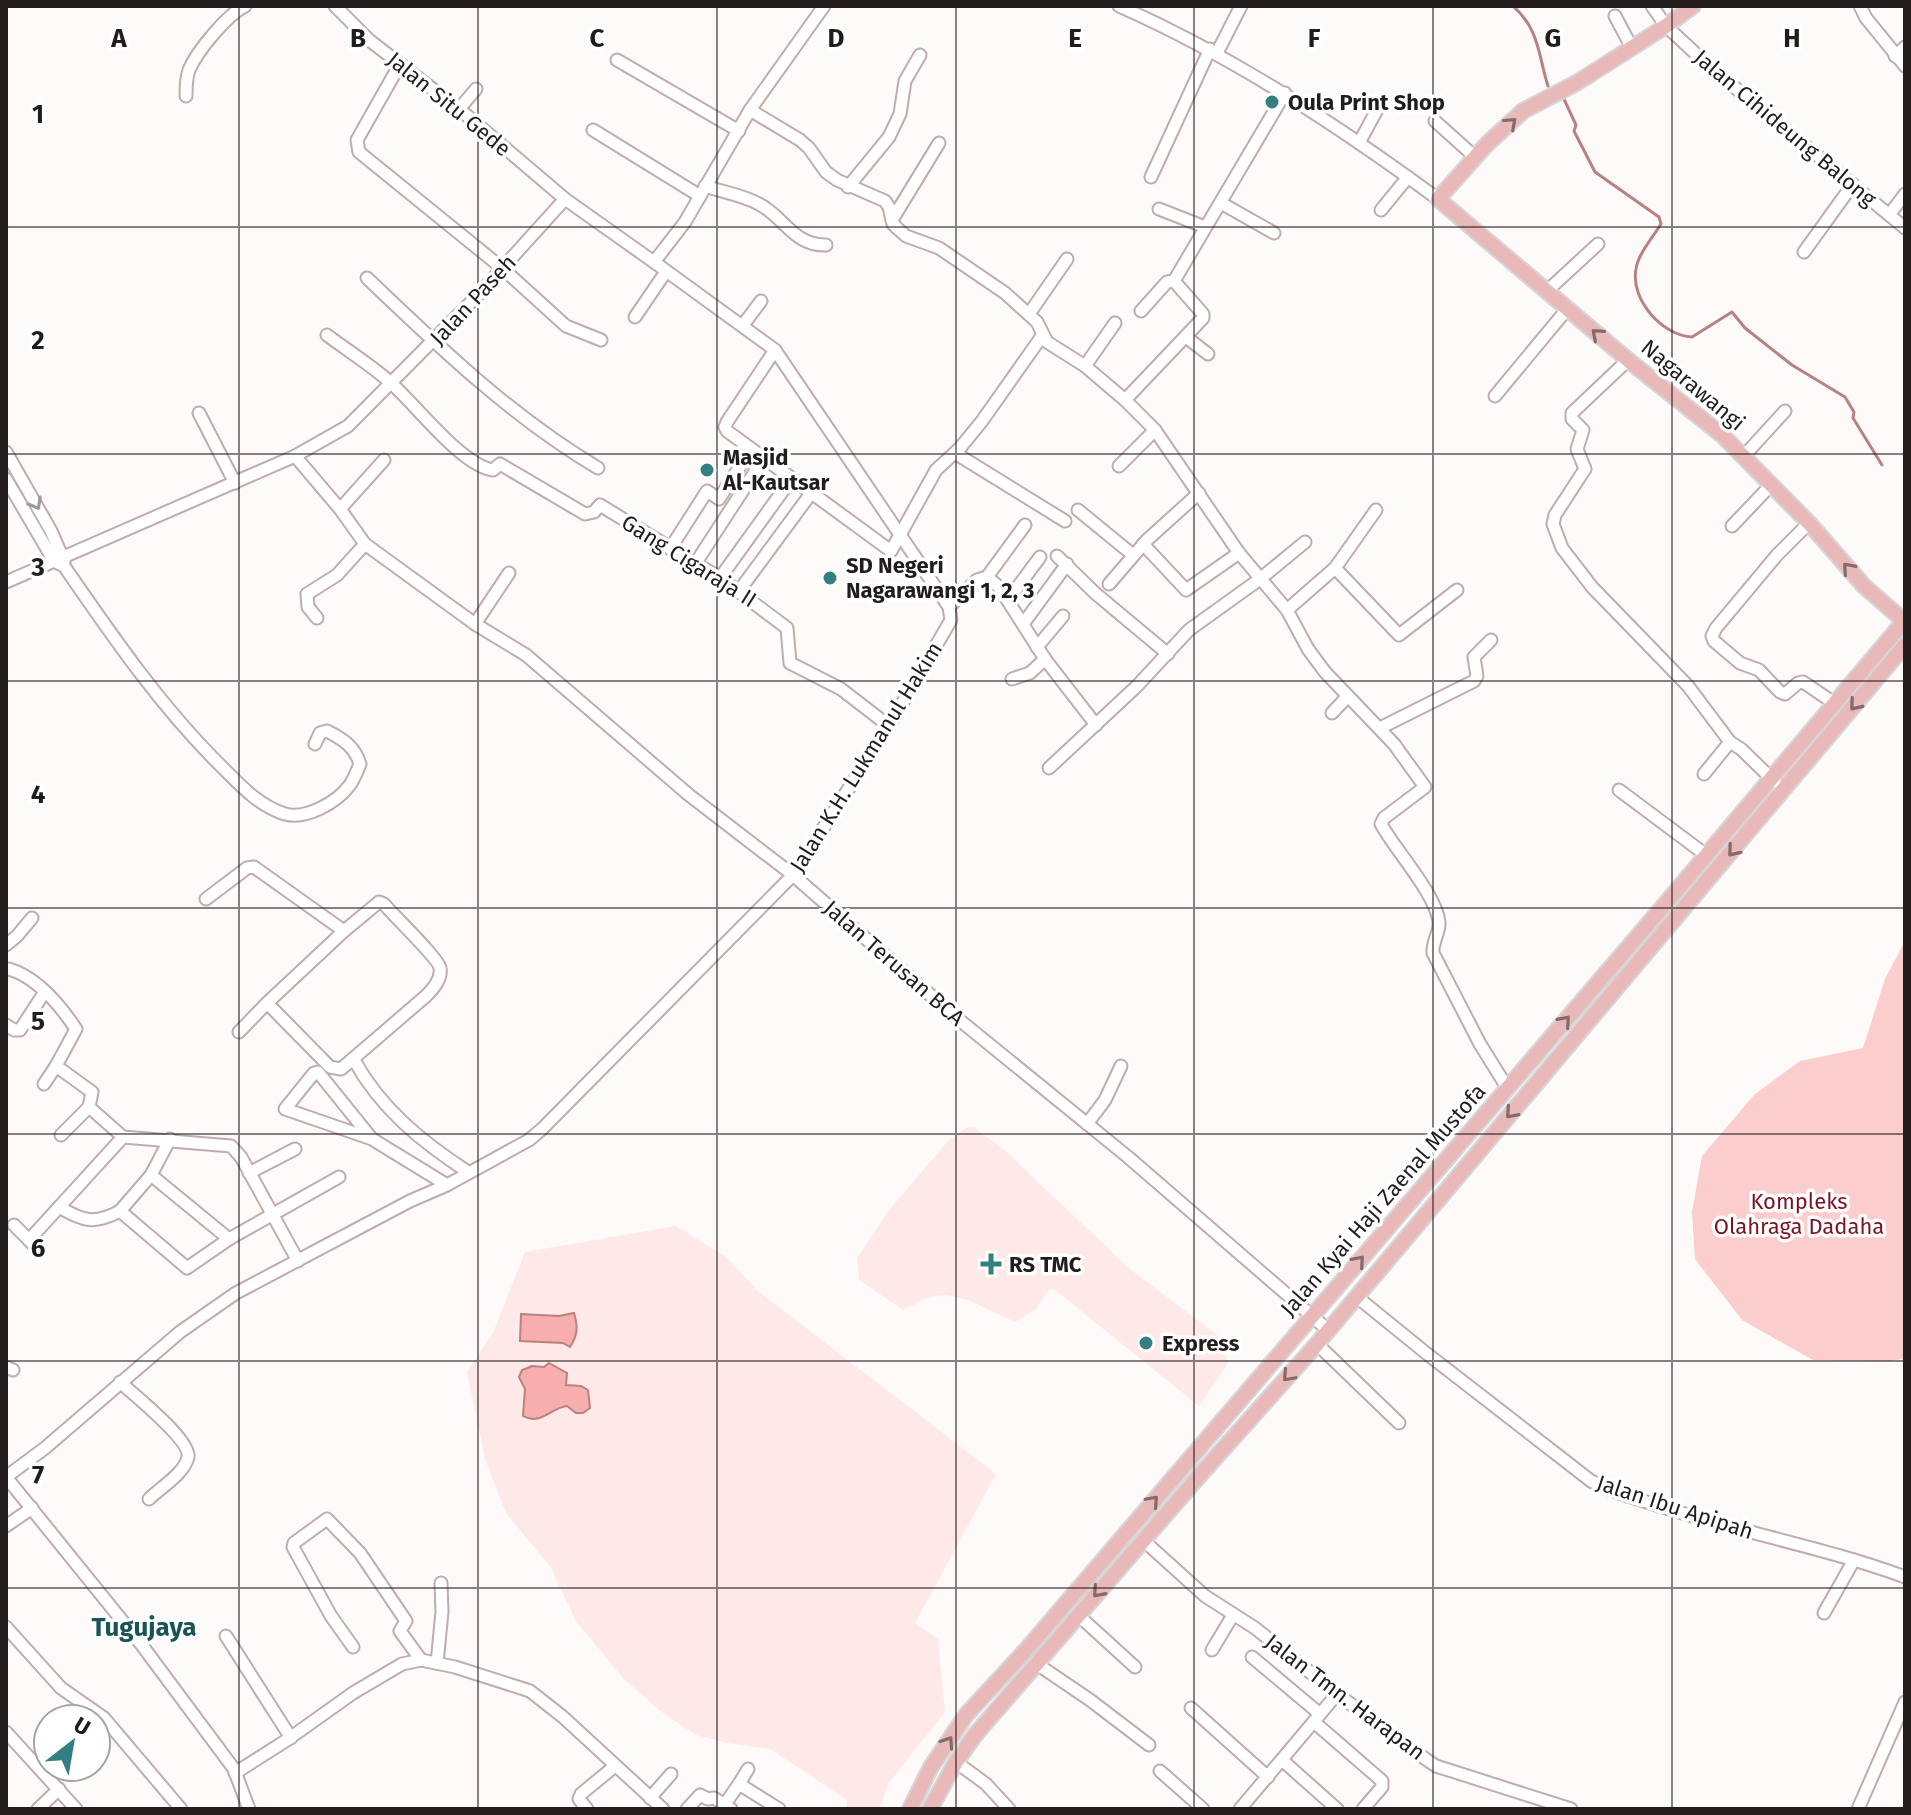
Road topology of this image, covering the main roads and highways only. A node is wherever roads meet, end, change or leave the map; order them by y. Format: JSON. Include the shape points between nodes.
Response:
{"nodes":[{"id":1,"x":1693,"y":6,"type":"edge"},
{"id":2,"x":1904,"y":631,"type":"edge"},
{"id":3,"x":1655,"y":916,"type":"junction"},
{"id":4,"x":1669,"y":929,"type":"junction"},
{"id":5,"x":1538,"y":1052,"type":"junction"},
{"id":6,"x":1551,"y":1066,"type":"junction"},
{"id":7,"x":1413,"y":1200,"type":"junction"},
{"id":8,"x":1426,"y":1212,"type":"junction"},
{"id":9,"x":1187,"y":1462,"type":"junction"},
{"id":10,"x":1200,"y":1475,"type":"junction"},
{"id":11,"x":1118,"y":1542,"type":"junction"},
{"id":12,"x":1131,"y":1554,"type":"junction"},
{"id":13,"x":981,"y":1700,"type":"junction"},
{"id":14,"x":993,"y":1715,"type":"junction"},
{"id":15,"x":910,"y":1809,"type":"edge"},
{"id":16,"x":930,"y":1809,"type":"edge"}],
"edges":[{"from":2,"to":1,"type":"main road","name":"Nagarawangi","one_way":true,"via":[[1722,435],[1438,199],[1534,103],[1578,82]]},
{"from":2,"to":3,"type":"main road","name":"Jalan Kyai Haji Zaenal Mustofa","via":[[1834,703]]},
{"from":2,"to":4,"type":"main road","name":"Jalan Kyai Haji Zaenal Mustofa","one_way":true,"via":[[1783,791]]},
{"from":3,"to":4,"type":"main road"},
{"from":5,"to":3,"type":"main road","name":"Jalan Kyai Haji Zaenal Mustofa","one_way":true},
{"from":4,"to":6,"type":"main road","name":"Jalan Kyai Haji Zaenal Mustofa"},
{"from":5,"to":6,"type":"main road"},
{"from":5,"to":7,"type":"main road","name":"Jalan Kyai Haji Zaenal Mustofa"},
{"from":6,"to":8,"type":"main road","name":"Jalan Kyai Haji Zaenal Mustofa","one_way":true},
{"from":7,"to":8,"type":"main road"},
{"from":9,"to":7,"type":"main road","name":"Jalan Kyai Haji Zaenal Mustofa","one_way":true},
{"from":8,"to":10,"type":"main road","name":"Jalan Kyai Haji Zaenal Mustofa","one_way":true},
{"from":9,"to":10,"type":"main road"},
{"from":11,"to":9,"type":"main road","name":"Jalan Kyai Haji Zaenal Mustofa","one_way":true},
{"from":10,"to":12,"type":"main road","name":"Jalan Kyai Haji Zaenal Mustofa"},
{"from":11,"to":12,"type":"main road"},
{"from":11,"to":13,"type":"main road","name":"Jalan Kyai Haji Zaenal Mustofa"},
{"from":12,"to":14,"type":"main road","name":"Jalan Kyai Haji Zaenal Mustofa","one_way":true},
{"from":13,"to":14,"type":"main road"},
{"from":15,"to":13,"type":"main road","name":"Jalan Kyai Haji Zaenal Mustofa","one_way":true,"via":[[931,1767]]},
{"from":14,"to":16,"type":"main road","name":"Jalan Kyai Haji Zaenal Mustofa","via":[[956,1762]]}]}
